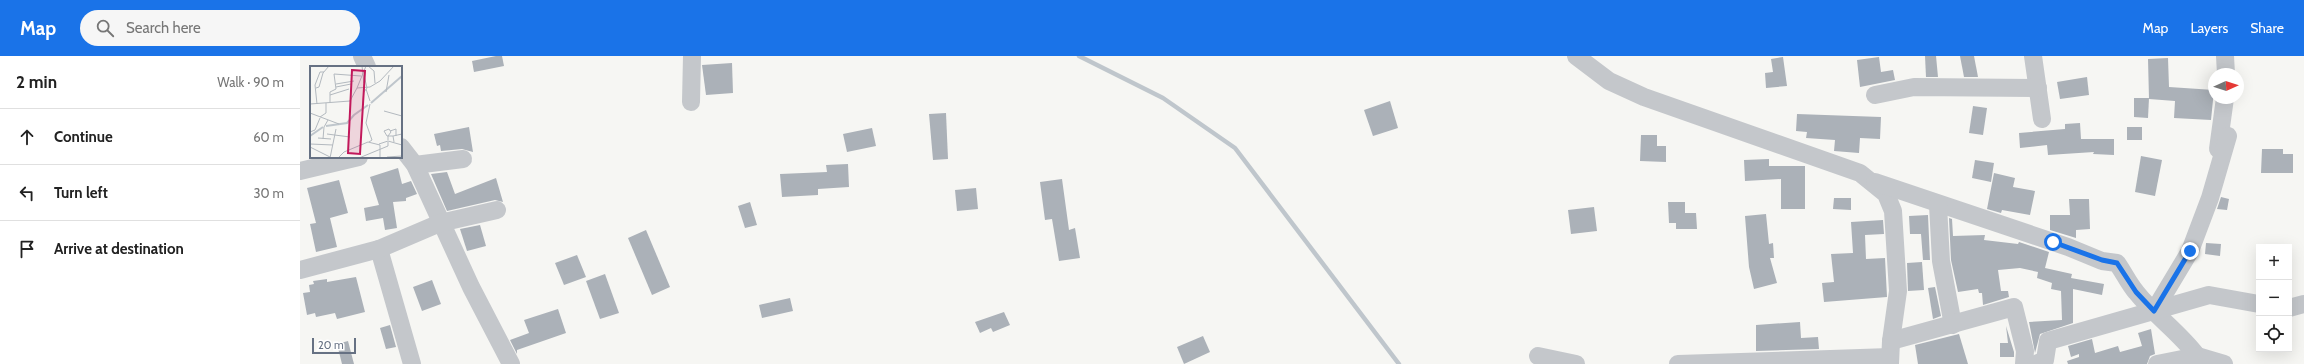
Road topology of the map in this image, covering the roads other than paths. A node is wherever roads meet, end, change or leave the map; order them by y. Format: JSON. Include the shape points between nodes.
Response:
{"nodes":[{"id":1,"x":362,"y":56,"type":"edge"},
{"id":2,"x":692,"y":56,"type":"edge"},
{"id":3,"x":1576,"y":56,"type":"edge"},
{"id":4,"x":2033,"y":56,"type":"edge"},
{"id":5,"x":2225,"y":56,"type":"edge"},
{"id":6,"x":367,"y":66,"type":"edge"},
{"id":7,"x":2226,"y":68,"type":"edge"},
{"id":8,"x":2038,"y":88,"type":"junction"},
{"id":9,"x":1875,"y":95,"type":"dead end"},
{"id":10,"x":691,"y":102,"type":"dead end"},
{"id":11,"x":2224,"y":104,"type":"edge"},
{"id":12,"x":2042,"y":118,"type":"dead end"},
{"id":13,"x":2228,"y":136,"type":"dead end"},
{"id":14,"x":402,"y":148,"type":"edge"},
{"id":15,"x":355,"y":158,"type":"edge"},
{"id":16,"x":463,"y":159,"type":"dead end"},
{"id":17,"x":415,"y":166,"type":"junction"},
{"id":18,"x":300,"y":171,"type":"edge"},
{"id":19,"x":1872,"y":181,"type":"junction"},
{"id":20,"x":1938,"y":205,"type":"junction"},
{"id":21,"x":497,"y":210,"type":"dead end"},
{"id":22,"x":440,"y":223,"type":"junction"},
{"id":23,"x":379,"y":249,"type":"junction"},
{"id":24,"x":300,"y":270,"type":"edge"},
{"id":25,"x":2181,"y":282,"type":"dead end"},
{"id":26,"x":2256,"y":303,"type":"edge"},
{"id":27,"x":2304,"y":304,"type":"edge"},
{"id":28,"x":2292,"y":307,"type":"edge"},
{"id":29,"x":2154,"y":311,"type":"junction"},
{"id":30,"x":1953,"y":325,"type":"junction"},
{"id":31,"x":1890,"y":354,"type":"edge"},
{"id":32,"x":1538,"y":356,"type":"dead end"},
{"id":33,"x":2197,"y":356,"type":"junction"},
{"id":34,"x":2028,"y":361,"type":"edge"},
{"id":35,"x":1791,"y":362,"type":"edge"},
{"id":36,"x":412,"y":364,"type":"edge"},
{"id":37,"x":511,"y":364,"type":"edge"},
{"id":38,"x":1576,"y":364,"type":"edge"},
{"id":39,"x":1678,"y":364,"type":"edge"},
{"id":40,"x":2157,"y":364,"type":"edge"},
{"id":41,"x":2224,"y":364,"type":"edge"}],
"edges":[{"from":1,"to":6,"type":"street"},
{"from":2,"to":10,"type":"street"},
{"from":3,"to":19,"type":"street","via":[[1609,81],[1644,97],[1860,173]]},
{"from":4,"to":8,"type":"street"},
{"from":5,"to":7,"type":"street"},
{"from":8,"to":9,"type":"street","via":[[1914,87]]},
{"from":8,"to":12,"type":"street"},
{"from":11,"to":25,"type":"street","via":[[2217,160]]},
{"from":13,"to":29,"type":"street","via":[[2210,198],[2190,251]]},
{"from":14,"to":17,"type":"street"},
{"from":15,"to":18,"type":"street"},
{"from":16,"to":17,"type":"street"},
{"from":17,"to":22,"type":"street"},
{"from":19,"to":20,"type":"street"},
{"from":19,"to":31,"type":"street","via":[[1886,194],[1893,211],[1898,291]]},
{"from":20,"to":29,"type":"street","via":[[2117,263],[2136,292]]},
{"from":20,"to":30,"type":"street","via":[[1941,261]]},
{"from":21,"to":22,"type":"street"},
{"from":22,"to":23,"type":"street"},
{"from":22,"to":37,"type":"street"},
{"from":23,"to":24,"type":"street"},
{"from":23,"to":36,"type":"street"},
{"from":26,"to":29,"type":"street","via":[[2209,295]]},
{"from":27,"to":28,"type":"street"},
{"from":29,"to":33,"type":"street","via":[[2172,326]]},
{"from":29,"to":34,"type":"street","via":[[2048,342],[2045,360]]},
{"from":30,"to":31,"type":"street"},
{"from":30,"to":34,"type":"street","via":[[2014,307]]},
{"from":31,"to":35,"type":"street"},
{"from":32,"to":38,"type":"street"},
{"from":33,"to":40,"type":"street"},
{"from":33,"to":41,"type":"street"},
{"from":35,"to":39,"type":"street"}]}
